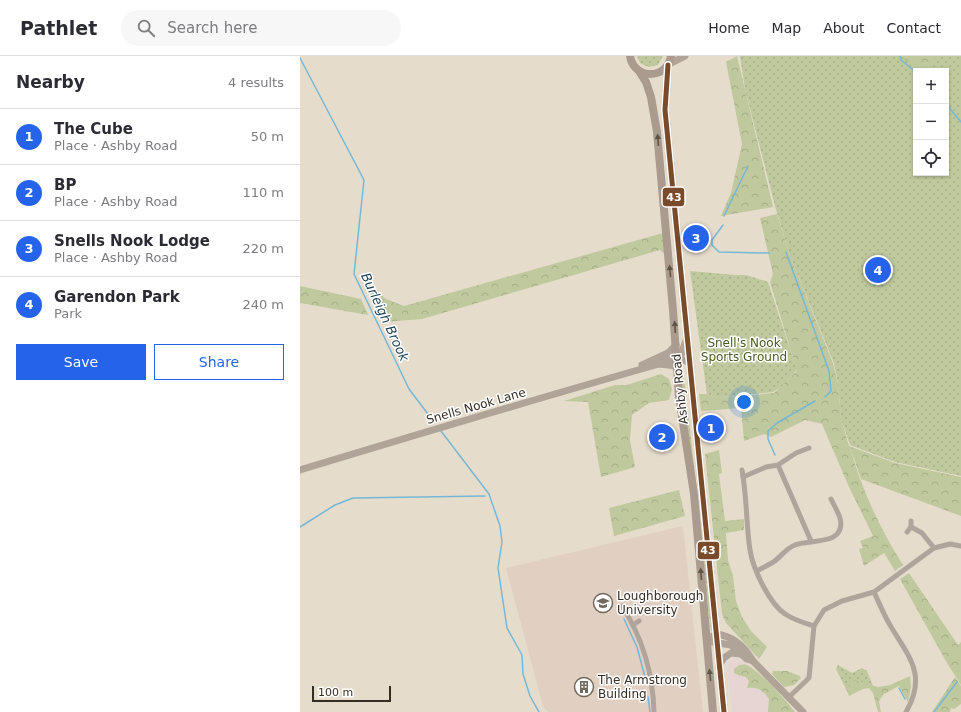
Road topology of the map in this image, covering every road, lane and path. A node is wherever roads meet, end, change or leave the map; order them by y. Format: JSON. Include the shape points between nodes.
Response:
{"nodes":[{"id":1,"x":630,"y":56,"type":"edge"},
{"id":2,"x":685,"y":56,"type":"edge"},
{"id":3,"x":670,"y":62,"type":"edge"},
{"id":4,"x":639,"y":71,"type":"junction"},
{"id":5,"x":687,"y":338,"type":"junction"},
{"id":6,"x":676,"y":345,"type":"junction"},
{"id":7,"x":678,"y":361,"type":"junction"},
{"id":8,"x":690,"y":363,"type":"junction"},
{"id":9,"x":636,"y":370,"type":"junction"},
{"id":10,"x":806,"y":450,"type":"dead end"},
{"id":11,"x":778,"y":465,"type":"junction"},
{"id":12,"x":300,"y":470,"type":"edge"},
{"id":13,"x":742,"y":470,"type":"dead end"},
{"id":14,"x":743,"y":477,"type":"junction"},
{"id":15,"x":831,"y":503,"type":"dead end"},
{"id":16,"x":907,"y":532,"type":"dead end"},
{"id":17,"x":811,"y":541,"type":"junction"},
{"id":18,"x":961,"y":546,"type":"edge"},
{"id":19,"x":934,"y":548,"type":"junction"},
{"id":20,"x":757,"y":571,"type":"junction"},
{"id":21,"x":874,"y":592,"type":"junction"},
{"id":22,"x":622,"y":606,"type":"dead end"},
{"id":23,"x":640,"y":621,"type":"dead end"},
{"id":24,"x":633,"y":625,"type":"junction"},
{"id":25,"x":814,"y":626,"type":"junction"},
{"id":26,"x":716,"y":634,"type":"junction"},
{"id":27,"x":707,"y":640,"type":"junction"},
{"id":28,"x":717,"y":643,"type":"junction"},
{"id":29,"x":742,"y":654,"type":"junction"},
{"id":30,"x":753,"y":661,"type":"junction"},
{"id":31,"x":719,"y":665,"type":"junction"},
{"id":32,"x":789,"y":698,"type":"junction"},
{"id":33,"x":654,"y":712,"type":"edge"},
{"id":34,"x":713,"y":712,"type":"edge"},
{"id":35,"x":724,"y":712,"type":"edge"},
{"id":36,"x":803,"y":712,"type":"edge"},
{"id":37,"x":906,"y":712,"type":"edge"}],
"edges":[{"from":1,"to":4,"type":"main road","name":"Ashby Road","via":[[633,65]]},
{"from":2,"to":3,"type":"street"},
{"from":3,"to":4,"type":"main road","via":[[663,71],[655,74]]},
{"from":3,"to":5,"type":"main road","name":"Ashby Road","via":[[665,110]]},
{"from":6,"to":4,"type":"main road","name":"Ashby Road","one_way":true,"via":[[657,127],[651,97]]},
{"from":5,"to":7,"type":"street"},
{"from":5,"to":8,"type":"main road","name":"Ashby Road"},
{"from":6,"to":7,"type":"main road","name":"Ashby Road"},
{"from":6,"to":9,"type":"street","via":[[668,354]]},
{"from":7,"to":8,"type":"street","name":"Snells Nook Lane"},
{"from":7,"to":9,"type":"street","name":"Snells Nook Lane"},
{"from":27,"to":7,"type":"main road","name":"Ashby Road","one_way":true,"via":[[694,501],[683,430]]},
{"from":8,"to":26,"type":"main road","name":"Ashby Road"},
{"from":9,"to":12,"type":"street","name":"Snells Nook Lane"},
{"from":10,"to":11,"type":"street","via":[[796,452]]},
{"from":11,"to":14,"type":"street"},
{"from":11,"to":17,"type":"street"},
{"from":13,"to":14,"type":"street"},
{"from":14,"to":20,"type":"street","via":[[750,552]]},
{"from":15,"to":17,"type":"street","via":[[840,518],[839,531],[830,540]]},
{"from":16,"to":19,"type":"street","via":[[911,524]]},
{"from":17,"to":20,"type":"street","via":[[790,547]]},
{"from":18,"to":19,"type":"street","via":[[950,544]]},
{"from":19,"to":21,"type":"street"},
{"from":20,"to":25,"type":"street","via":[[776,606],[786,614]]},
{"from":21,"to":25,"type":"street","via":[[829,606],[819,615]]},
{"from":21,"to":37,"type":"street","via":[[890,626],[911,658],[915,670],[912,701]]},
{"from":22,"to":24,"type":"street"},
{"from":23,"to":24,"type":"street"},
{"from":24,"to":33,"type":"street","via":[[648,665]]},
{"from":25,"to":32,"type":"street","via":[[809,678]]},
{"from":26,"to":27,"type":"street"},
{"from":26,"to":28,"type":"main road","name":"Ashby Road"},
{"from":26,"to":30,"type":"street","via":[[728,636],[736,641]]},
{"from":27,"to":28,"type":"street"},
{"from":34,"to":27,"type":"main road","name":"Ashby Road","one_way":true},
{"from":28,"to":29,"type":"street","via":[[731,645]]},
{"from":28,"to":31,"type":"main road","name":"Ashby Road"},
{"from":29,"to":30,"type":"street"},
{"from":29,"to":31,"type":"street","via":[[731,653]]},
{"from":30,"to":32,"type":"street"},
{"from":31,"to":35,"type":"main road","name":"Ashby Road"},
{"from":32,"to":36,"type":"street"}]}
